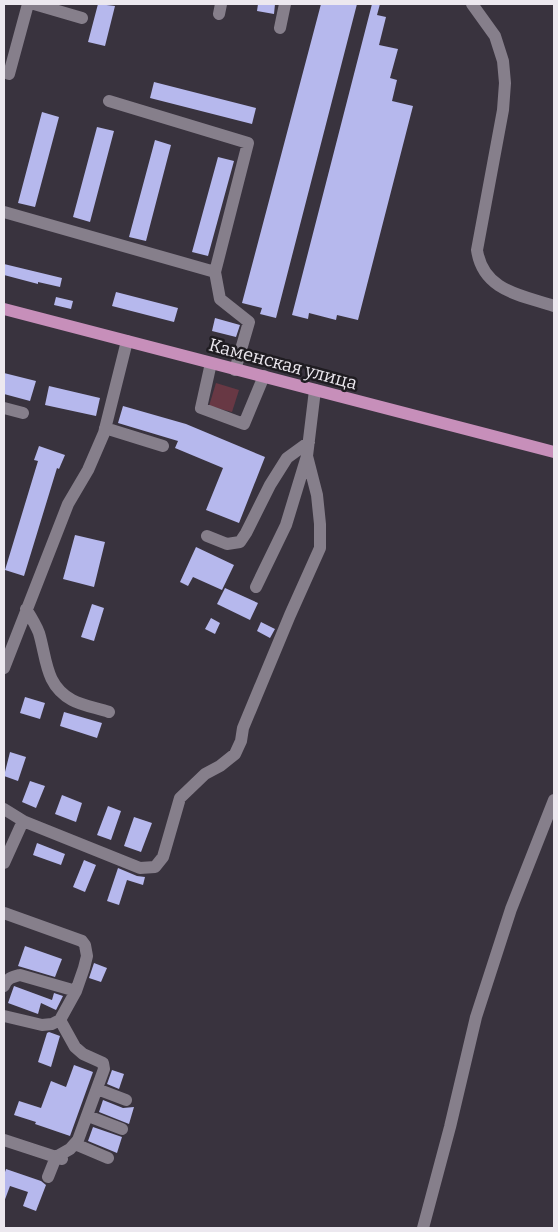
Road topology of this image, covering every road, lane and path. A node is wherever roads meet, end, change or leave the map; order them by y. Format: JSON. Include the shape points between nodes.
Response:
{"nodes":[{"id":1,"x":28,"y":4,"type":"edge"},
{"id":2,"x":34,"y":4,"type":"edge"},
{"id":3,"x":285,"y":4,"type":"edge"},
{"id":4,"x":472,"y":4,"type":"edge"},
{"id":5,"x":82,"y":18,"type":"dead end"},
{"id":6,"x":280,"y":28,"type":"dead end"},
{"id":7,"x":4,"y":72,"type":"edge"},
{"id":8,"x":109,"y":101,"type":"dead end"},
{"id":9,"x":4,"y":212,"type":"edge"},
{"id":10,"x":215,"y":272,"type":"junction"},
{"id":11,"x":554,"y":306,"type":"edge"},
{"id":12,"x":4,"y":309,"type":"edge"},
{"id":13,"x":127,"y":342,"type":"junction"},
{"id":14,"x":211,"y":363,"type":"junction"},
{"id":15,"x":235,"y":370,"type":"junction"},
{"id":16,"x":264,"y":376,"type":"junction"},
{"id":17,"x":316,"y":390,"type":"junction"},
{"id":18,"x":4,"y":408,"type":"edge"},
{"id":19,"x":23,"y":413,"type":"dead end"},
{"id":20,"x":105,"y":428,"type":"junction"},
{"id":21,"x":309,"y":442,"type":"junction"},
{"id":22,"x":163,"y":446,"type":"dead end"},
{"id":23,"x":554,"y":452,"type":"edge"},
{"id":24,"x":307,"y":456,"type":"junction"},
{"id":25,"x":207,"y":536,"type":"dead end"},
{"id":26,"x":256,"y":587,"type":"dead end"},
{"id":27,"x":26,"y":609,"type":"junction"},
{"id":28,"x":4,"y":668,"type":"edge"},
{"id":29,"x":110,"y":712,"type":"dead end"},
{"id":30,"x":554,"y":800,"type":"edge"},
{"id":31,"x":4,"y":809,"type":"edge"},
{"id":32,"x":26,"y":822,"type":"junction"},
{"id":33,"x":4,"y":863,"type":"edge"},
{"id":34,"x":4,"y":913,"type":"edge"},
{"id":35,"x":4,"y":986,"type":"edge"},
{"id":36,"x":76,"y":991,"type":"junction"},
{"id":37,"x":4,"y":1016,"type":"edge"},
{"id":38,"x":60,"y":1020,"type":"junction"},
{"id":39,"x":97,"y":1089,"type":"junction"},
{"id":40,"x":126,"y":1100,"type":"dead end"},
{"id":41,"x":88,"y":1116,"type":"junction"},
{"id":42,"x":122,"y":1129,"type":"dead end"},
{"id":43,"x":4,"y":1140,"type":"edge"},
{"id":44,"x":74,"y":1144,"type":"junction"},
{"id":45,"x":59,"y":1158,"type":"junction"},
{"id":46,"x":108,"y":1158,"type":"dead end"},
{"id":47,"x":48,"y":1177,"type":"dead end"},
{"id":48,"x":423,"y":1228,"type":"edge"}],
"edges":[{"from":1,"to":7,"type":"street","via":[[9,74]]},
{"from":2,"to":5,"type":"street"},
{"from":3,"to":6,"type":"street"},
{"from":4,"to":11,"type":"street","via":[[495,36],[503,61],[505,83],[478,250],[479,262],[487,275],[509,293]]},
{"from":8,"to":10,"type":"street","via":[[248,143]]},
{"from":9,"to":10,"type":"street"},
{"from":10,"to":15,"type":"street","via":[[220,299],[249,322]]},
{"from":12,"to":13,"type":"main road","name":"Каменская улица"},
{"from":13,"to":14,"type":"main road","name":"Каменская улица"},
{"from":13,"to":20,"type":"street"},
{"from":14,"to":15,"type":"main road","name":"Каменская улица"},
{"from":14,"to":16,"type":"street","via":[[201,408],[244,424]]},
{"from":15,"to":16,"type":"main road","name":"Каменская улица"},
{"from":16,"to":17,"type":"main road","name":"Каменская улица"},
{"from":17,"to":21,"type":"street"},
{"from":17,"to":23,"type":"main road","name":"Каменская улица"},
{"from":18,"to":19,"type":"street"},
{"from":20,"to":22,"type":"street"},
{"from":20,"to":27,"type":"street","via":[[88,470],[68,504]]},
{"from":21,"to":24,"type":"street"},
{"from":21,"to":25,"type":"street","via":[[287,458],[240,542],[227,544]]},
{"from":24,"to":26,"type":"street","via":[[286,525]]},
{"from":24,"to":32,"type":"street","via":[[317,495],[320,548],[290,614],[235,754],[205,774],[180,798],[163,857],[155,867],[140,868]]},
{"from":27,"to":28,"type":"street"},
{"from":27,"to":29,"type":"street","via":[[38,630],[48,675],[57,689],[73,700]]},
{"from":30,"to":48,"type":"street","via":[[511,909],[476,1017]]},
{"from":31,"to":32,"type":"street"},
{"from":32,"to":33,"type":"street","via":[[23,820]]},
{"from":34,"to":36,"type":"street","via":[[82,941],[87,956]]},
{"from":35,"to":36,"type":"street","via":[[10,977],[20,976]]},
{"from":36,"to":38,"type":"street"},
{"from":37,"to":38,"type":"street","via":[[42,1025]]},
{"from":38,"to":39,"type":"street","via":[[75,1046],[83,1054],[103,1063]]},
{"from":39,"to":40,"type":"street"},
{"from":39,"to":41,"type":"street"},
{"from":41,"to":42,"type":"street"},
{"from":41,"to":44,"type":"street"},
{"from":43,"to":45,"type":"street"},
{"from":44,"to":45,"type":"street"},
{"from":44,"to":46,"type":"street"},
{"from":45,"to":47,"type":"street"}]}
